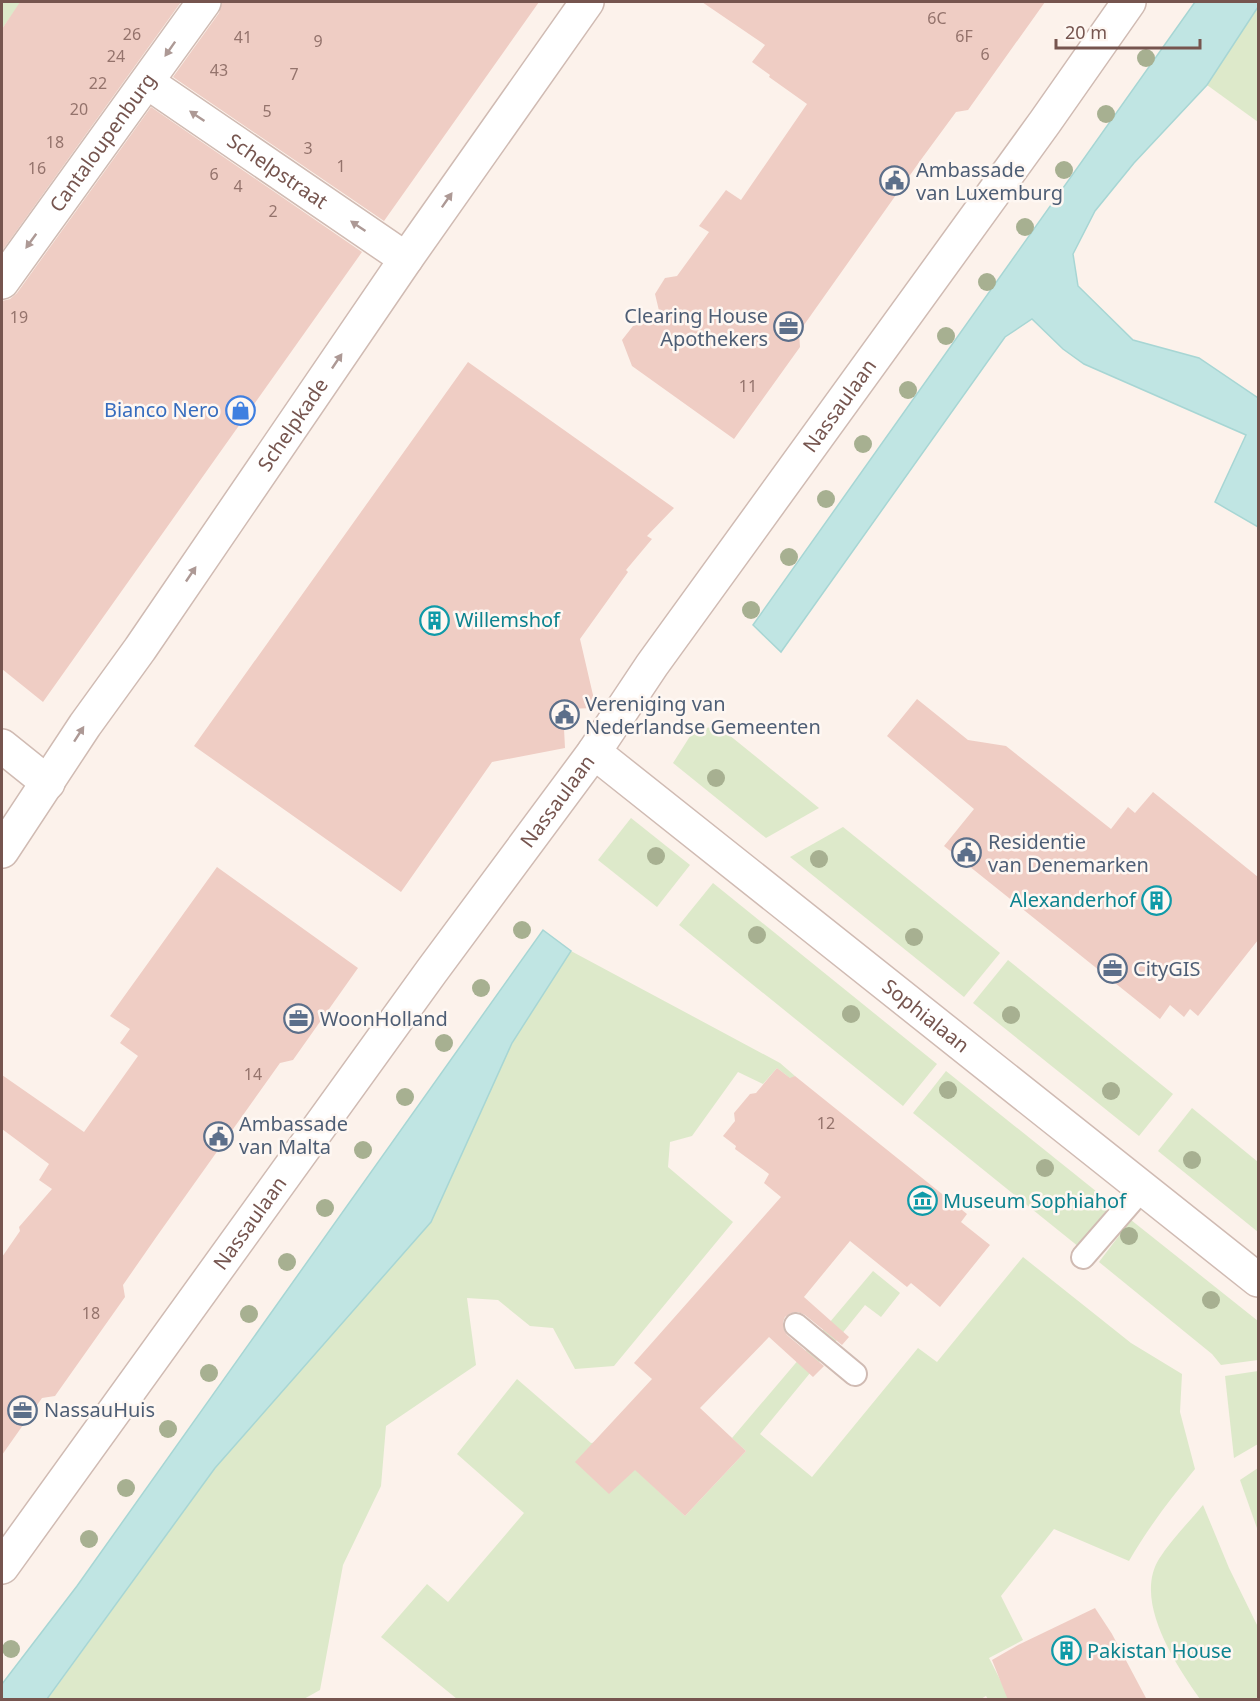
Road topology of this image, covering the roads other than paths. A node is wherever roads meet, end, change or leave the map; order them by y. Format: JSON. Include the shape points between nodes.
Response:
{"nodes":[{"id":1,"x":204,"y":2,"type":"edge"},
{"id":2,"x":587,"y":2,"type":"edge"},
{"id":3,"x":1129,"y":2,"type":"edge"},
{"id":4,"x":147,"y":82,"type":"junction"},
{"id":5,"x":406,"y":258,"type":"junction"},
{"id":6,"x":2,"y":282,"type":"edge"},
{"id":7,"x":2,"y":746,"type":"edge"},
{"id":8,"x":594,"y":752,"type":"junction"},
{"id":9,"x":48,"y":783,"type":"junction"},
{"id":10,"x":2,"y":851,"type":"edge"},
{"id":11,"x":1143,"y":1188,"type":"junction"},
{"id":12,"x":1083,"y":1257,"type":"dead end"},
{"id":13,"x":1258,"y":1280,"type":"edge"},
{"id":14,"x":796,"y":1325,"type":"dead end"},
{"id":15,"x":855,"y":1374,"type":"dead end"},
{"id":16,"x":2,"y":1567,"type":"edge"}],
"edges":[{"from":1,"to":4,"type":"street","name":"Cantaloupenburg","one_way":true},
{"from":5,"to":2,"type":"street","name":"Schelpkade","one_way":true},
{"from":3,"to":8,"type":"street","name":"Nassaulaan","via":[[652,665]]},
{"from":5,"to":4,"type":"street","name":"Schelpstraat","one_way":true},
{"from":4,"to":6,"type":"street","name":"Cantaloupenburg","one_way":true},
{"from":9,"to":5,"type":"street","name":"Schelpkade","one_way":true},
{"from":7,"to":9,"type":"street"},
{"from":8,"to":11,"type":"street","name":"Sophialaan"},
{"from":8,"to":16,"type":"street","name":"Nassaulaan"},
{"from":9,"to":10,"type":"street","name":"Schelpkade"},
{"from":11,"to":12,"type":"lane"},
{"from":11,"to":13,"type":"street","name":"Sophialaan"},
{"from":14,"to":15,"type":"lane"}]}
